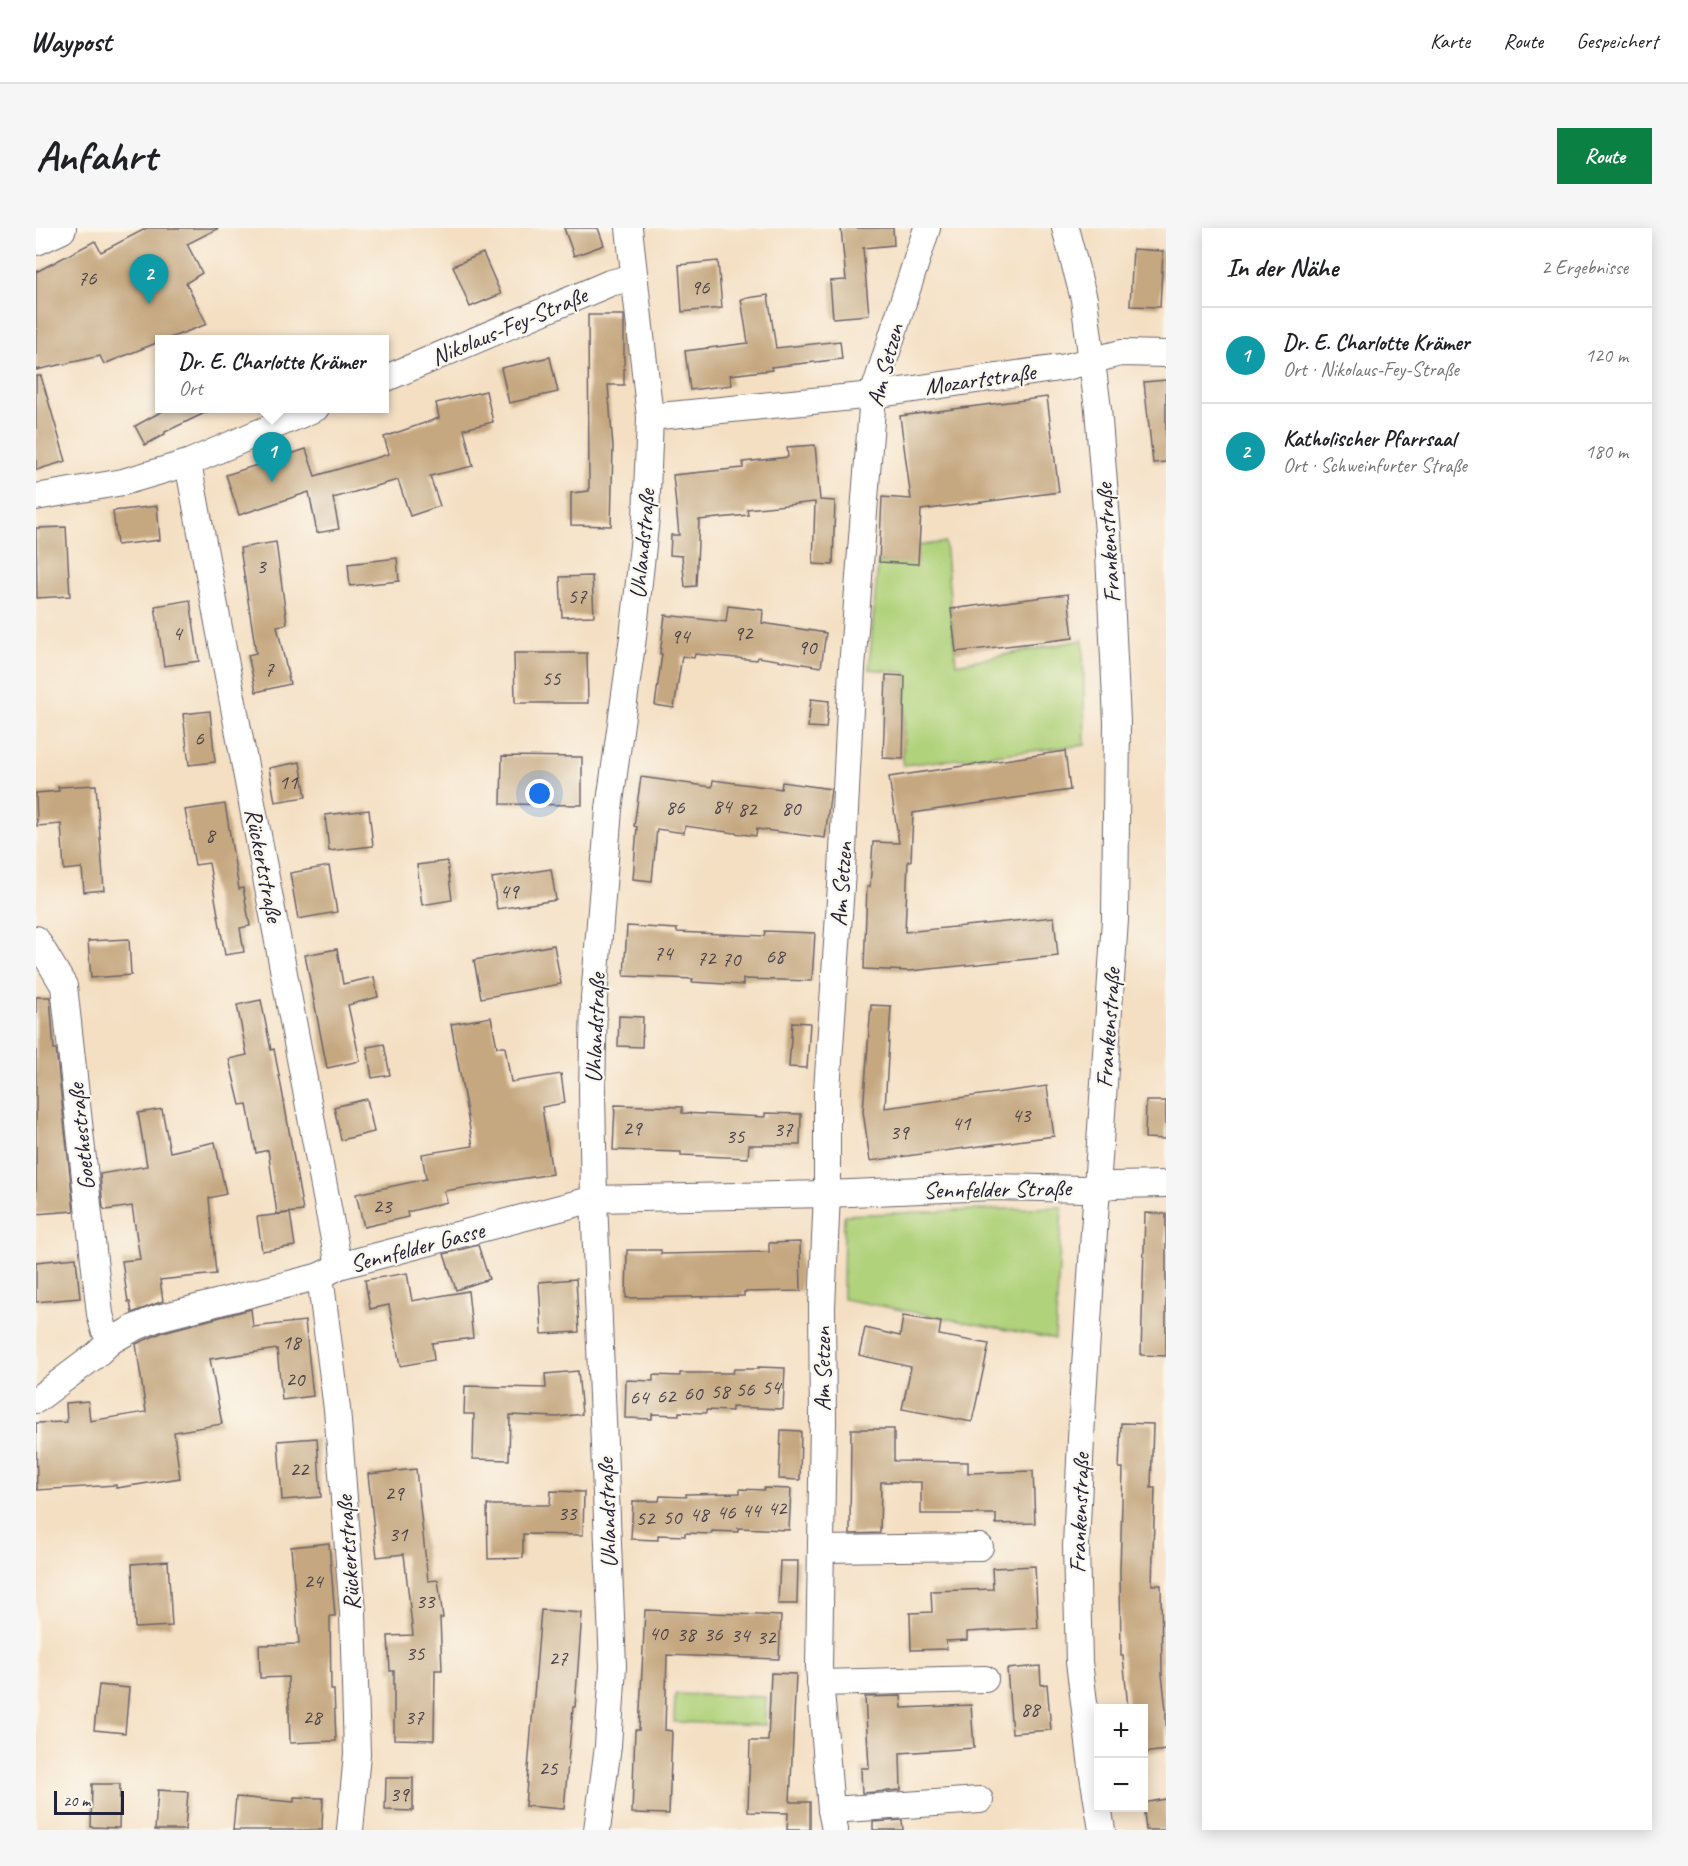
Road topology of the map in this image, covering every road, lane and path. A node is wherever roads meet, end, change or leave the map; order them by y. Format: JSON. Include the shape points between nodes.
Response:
{"nodes":[{"id":1,"x":60,"y":228,"type":"edge"},
{"id":2,"x":629,"y":228,"type":"edge"},
{"id":3,"x":927,"y":228,"type":"edge"},
{"id":4,"x":1065,"y":228,"type":"edge"},
{"id":5,"x":36,"y":239,"type":"edge"},
{"id":6,"x":635,"y":277,"type":"junction"},
{"id":7,"x":1166,"y":354,"type":"edge"},
{"id":8,"x":1093,"y":360,"type":"junction"},
{"id":9,"x":389,"y":377,"type":"edge"},
{"id":10,"x":873,"y":395,"type":"junction"},
{"id":11,"x":304,"y":413,"type":"edge"},
{"id":12,"x":650,"y":417,"type":"junction"},
{"id":13,"x":188,"y":463,"type":"junction"},
{"id":14,"x":36,"y":497,"type":"edge"},
{"id":15,"x":38,"y":943,"type":"edge"},
{"id":16,"x":1166,"y":1184,"type":"edge"},
{"id":17,"x":1098,"y":1187,"type":"junction"},
{"id":18,"x":827,"y":1194,"type":"junction"},
{"id":19,"x":594,"y":1199,"type":"junction"},
{"id":20,"x":330,"y":1271,"type":"junction"},
{"id":21,"x":111,"y":1341,"type":"junction"},
{"id":22,"x":36,"y":1400,"type":"edge"},
{"id":23,"x":980,"y":1547,"type":"dead end"},
{"id":24,"x":821,"y":1549,"type":"junction"},
{"id":25,"x":986,"y":1679,"type":"dead end"},
{"id":26,"x":820,"y":1683,"type":"junction"},
{"id":27,"x":980,"y":1800,"type":"dead end"},
{"id":28,"x":833,"y":1820,"type":"edge"},
{"id":29,"x":350,"y":1830,"type":"edge"},
{"id":30,"x":597,"y":1830,"type":"edge"},
{"id":31,"x":1102,"y":1830,"type":"edge"}],
"edges":[{"from":1,"to":5,"type":"street"},
{"from":2,"to":6,"type":"street","name":"Uhlandstraße"},
{"from":3,"to":10,"type":"street","name":"Am Setzen"},
{"from":4,"to":8,"type":"street","name":"Frankenstraße","via":[[1084,299]]},
{"from":6,"to":9,"type":"street","name":"Nikolaus-Fey-Straße","via":[[610,283]]},
{"from":6,"to":12,"type":"street","name":"Uhlandstraße"},
{"from":7,"to":8,"type":"street","name":"Mozartstraße","via":[[1121,353]]},
{"from":8,"to":10,"type":"street","name":"Mozartstraße"},
{"from":8,"to":17,"type":"street","name":"Frankenstraße","via":[[1108,533],[1117,722],[1114,930]]},
{"from":10,"to":12,"type":"street","name":"Mozartstraße"},
{"from":10,"to":18,"type":"street","name":"Am Setzen","via":[[827,1090]]},
{"from":11,"to":13,"type":"street"},
{"from":12,"to":19,"type":"street","name":"Uhlandstraße","via":[[646,518],[609,809],[595,987]]},
{"from":13,"to":14,"type":"street","via":[[123,482]]},
{"from":13,"to":20,"type":"street","name":"Rückertstraße"},
{"from":15,"to":21,"type":"street","name":"Goethestraße","via":[[64,986],[100,1314]]},
{"from":16,"to":17,"type":"street","name":"Sennfelder Straße"},
{"from":17,"to":18,"type":"street","name":"Sennfelder Straße","via":[[992,1186]]},
{"from":17,"to":31,"type":"street","name":"Frankenstraße","via":[[1076,1546],[1079,1662]]},
{"from":18,"to":19,"type":"street","name":"Sennfelder Gasse"},
{"from":18,"to":24,"type":"street","name":"Am Setzen","via":[[822,1307]]},
{"from":19,"to":20,"type":"street","name":"Sennfelder Gasse"},
{"from":19,"to":30,"type":"street","name":"Uhlandstraße","via":[[613,1666]]},
{"from":20,"to":21,"type":"street","name":"Sennfelder Gasse","via":[[158,1318]]},
{"from":20,"to":29,"type":"street","name":"Rückertstraße","via":[[353,1613],[357,1754]]},
{"from":21,"to":22,"type":"street","name":"Sennfelder Gasse"},
{"from":23,"to":24,"type":"street"},
{"from":24,"to":26,"type":"street","name":"Am Setzen"},
{"from":25,"to":26,"type":"street"},
{"from":26,"to":28,"type":"street","name":"Am Setzen"},
{"from":27,"to":28,"type":"street","name":"Am Setzen"}]}
